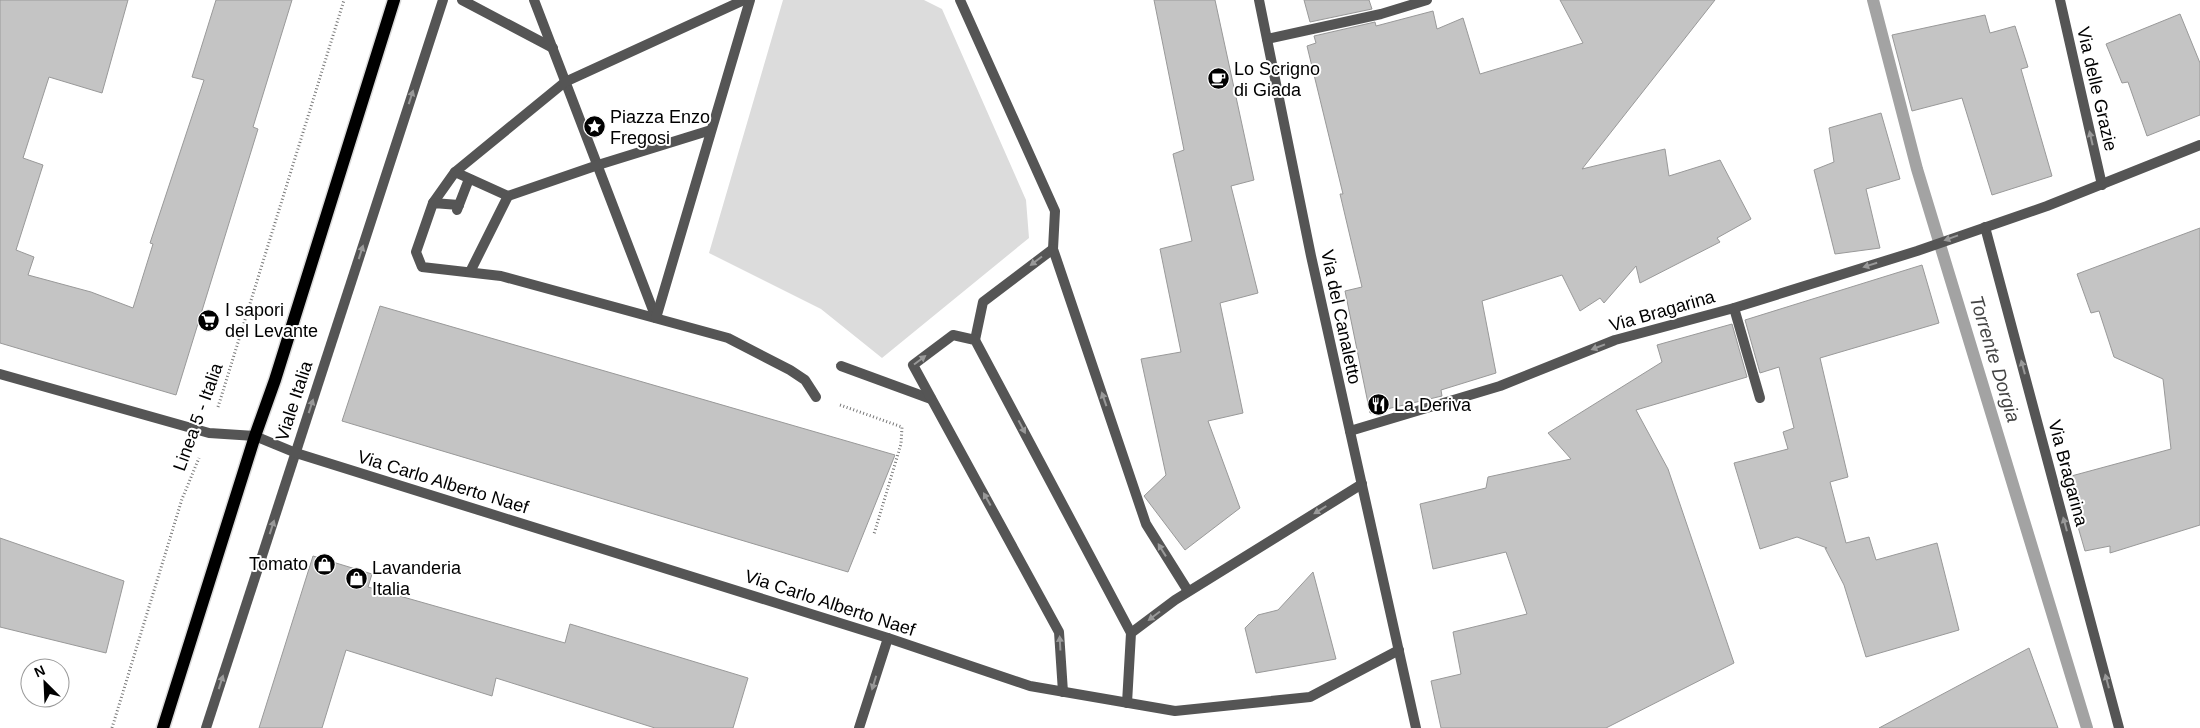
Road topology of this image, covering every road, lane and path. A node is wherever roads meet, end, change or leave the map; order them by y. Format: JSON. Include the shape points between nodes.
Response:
{"nodes":[{"id":1,"x":344,"y":0,"type":"edge"},
{"id":2,"x":394,"y":0,"type":"edge"},
{"id":3,"x":443,"y":0,"type":"edge"},
{"id":4,"x":462,"y":0,"type":"edge"},
{"id":5,"x":534,"y":0,"type":"edge"},
{"id":6,"x":744,"y":0,"type":"edge"},
{"id":7,"x":750,"y":0,"type":"edge"},
{"id":8,"x":960,"y":0,"type":"edge"},
{"id":9,"x":1259,"y":0,"type":"edge"},
{"id":10,"x":1427,"y":0,"type":"edge"},
{"id":11,"x":2060,"y":0,"type":"edge"},
{"id":12,"x":1267,"y":39,"type":"junction"},
{"id":13,"x":553,"y":48,"type":"junction"},
{"id":14,"x":565,"y":82,"type":"junction"},
{"id":15,"x":711,"y":130,"type":"junction"},
{"id":16,"x":2200,"y":145,"type":"edge"},
{"id":17,"x":598,"y":165,"type":"junction"},
{"id":18,"x":455,"y":172,"type":"junction"},
{"id":19,"x":469,"y":179,"type":"junction"},
{"id":20,"x":2102,"y":185,"type":"junction"},
{"id":21,"x":508,"y":196,"type":"junction"},
{"id":22,"x":433,"y":203,"type":"junction"},
{"id":23,"x":1985,"y":227,"type":"junction"},
{"id":24,"x":1053,"y":249,"type":"junction"},
{"id":25,"x":470,"y":272,"type":"junction"},
{"id":26,"x":1734,"y":308,"type":"junction"},
{"id":27,"x":656,"y":318,"type":"junction"},
{"id":28,"x":975,"y":340,"type":"junction"},
{"id":29,"x":841,"y":366,"type":"dead end"},
{"id":30,"x":0,"y":374,"type":"edge"},
{"id":31,"x":816,"y":397,"type":"joint"},
{"id":32,"x":1760,"y":398,"type":"dead end"},
{"id":33,"x":932,"y":399,"type":"junction"},
{"id":34,"x":1350,"y":431,"type":"junction"},
{"id":35,"x":209,"y":434,"type":"junction"},
{"id":36,"x":254,"y":436,"type":"junction"},
{"id":37,"x":296,"y":453,"type":"junction"},
{"id":38,"x":1362,"y":484,"type":"junction"},
{"id":39,"x":874,"y":534,"type":"dead end"},
{"id":40,"x":1188,"y":591,"type":"junction"},
{"id":41,"x":1131,"y":633,"type":"junction"},
{"id":42,"x":888,"y":638,"type":"junction"},
{"id":43,"x":1399,"y":650,"type":"junction"},
{"id":44,"x":1062,"y":692,"type":"junction"},
{"id":45,"x":1128,"y":703,"type":"junction"},
{"id":46,"x":112,"y":728,"type":"edge"},
{"id":47,"x":163,"y":728,"type":"edge"},
{"id":48,"x":206,"y":728,"type":"edge"},
{"id":49,"x":859,"y":728,"type":"edge"},
{"id":50,"x":1416,"y":728,"type":"edge"},
{"id":51,"x":2119,"y":728,"type":"edge"}],
"edges":[{"from":1,"to":35,"type":"path","name":"Linea 5 - Italia"},
{"from":2,"to":36,"type":"main road","name":"Viale Italia","via":[[275,380]]},
{"from":37,"to":3,"type":"street","name":"Viale Italia","one_way":true},
{"from":4,"to":13,"type":"street"},
{"from":5,"to":13,"type":"street"},
{"from":6,"to":14,"type":"street"},
{"from":7,"to":15,"type":"street"},
{"from":8,"to":24,"type":"street","via":[[1055,210]]},
{"from":9,"to":12,"type":"street","name":"Via del Canaletto"},
{"from":10,"to":12,"type":"street","via":[[1381,14]]},
{"from":20,"to":11,"type":"street","name":"Via delle Grazie","one_way":true},
{"from":12,"to":34,"type":"street","name":"Via del Canaletto"},
{"from":13,"to":14,"type":"street"},
{"from":14,"to":17,"type":"street"},
{"from":14,"to":18,"type":"street"},
{"from":15,"to":17,"type":"street"},
{"from":15,"to":27,"type":"street"},
{"from":16,"to":20,"type":"street","name":"Via Bragarina"},
{"from":17,"to":21,"type":"street"},
{"from":17,"to":27,"type":"street"},
{"from":18,"to":19,"type":"street"},
{"from":18,"to":22,"type":"street"},
{"from":19,"to":21,"type":"street"},
{"from":19,"to":22,"type":"street","via":[[458,207]]},
{"from":20,"to":23,"type":"street","name":"Via Bragarina"},
{"from":21,"to":25,"type":"street"},
{"from":22,"to":25,"type":"street","via":[[416,252],[422,267]]},
{"from":23,"to":26,"type":"street","name":"Via Bragarina","one_way":true},
{"from":51,"to":23,"type":"street","name":"Via Bragarina","one_way":true},
{"from":24,"to":28,"type":"street","one_way":true,"via":[[983,302]]},
{"from":40,"to":24,"type":"street","one_way":true,"via":[[1146,524]]},
{"from":25,"to":27,"type":"street","via":[[502,276]]},
{"from":26,"to":32,"type":"street"},
{"from":26,"to":34,"type":"street","name":"Via Bragarina","one_way":true,"via":[[1615,340],[1500,386]]},
{"from":27,"to":31,"type":"street","via":[[728,338],[805,380]]},
{"from":33,"to":28,"type":"street","one_way":true,"via":[[913,365],[953,335]]},
{"from":28,"to":41,"type":"street","one_way":true},
{"from":29,"to":33,"type":"street"},
{"from":30,"to":35,"type":"street","name":"Via Carlo Alberto Naef"},
{"from":31,"to":39,"type":"path","via":[[902,428],[901,444]]},
{"from":44,"to":33,"type":"street","one_way":true,"via":[[1059,632]]},
{"from":34,"to":38,"type":"street","name":"Via del Canaletto"},
{"from":35,"to":36,"type":"street","name":"Via Carlo Alberto Naef"},
{"from":35,"to":46,"type":"path","name":"Linea 5 - Italia","via":[[182,499]]},
{"from":36,"to":37,"type":"street","name":"Via Carlo Alberto Naef"},
{"from":36,"to":47,"type":"main road","name":"Viale Italia"},
{"from":37,"to":42,"type":"street","name":"Via Carlo Alberto Naef"},
{"from":48,"to":37,"type":"street","name":"Viale Italia","one_way":true},
{"from":38,"to":40,"type":"street","one_way":true},
{"from":38,"to":43,"type":"street","name":"Via del Canaletto"},
{"from":40,"to":41,"type":"street","one_way":true},
{"from":41,"to":45,"type":"street"},
{"from":42,"to":44,"type":"street","name":"Via Carlo Alberto Naef","via":[[1030,686]]},
{"from":42,"to":49,"type":"street","one_way":true},
{"from":43,"to":45,"type":"street","name":"Via Carlo Alberto Naef","via":[[1310,697],[1175,711]]},
{"from":43,"to":50,"type":"street","name":"Via del Canaletto"},
{"from":44,"to":45,"type":"street","name":"Via Carlo Alberto Naef"}]}
